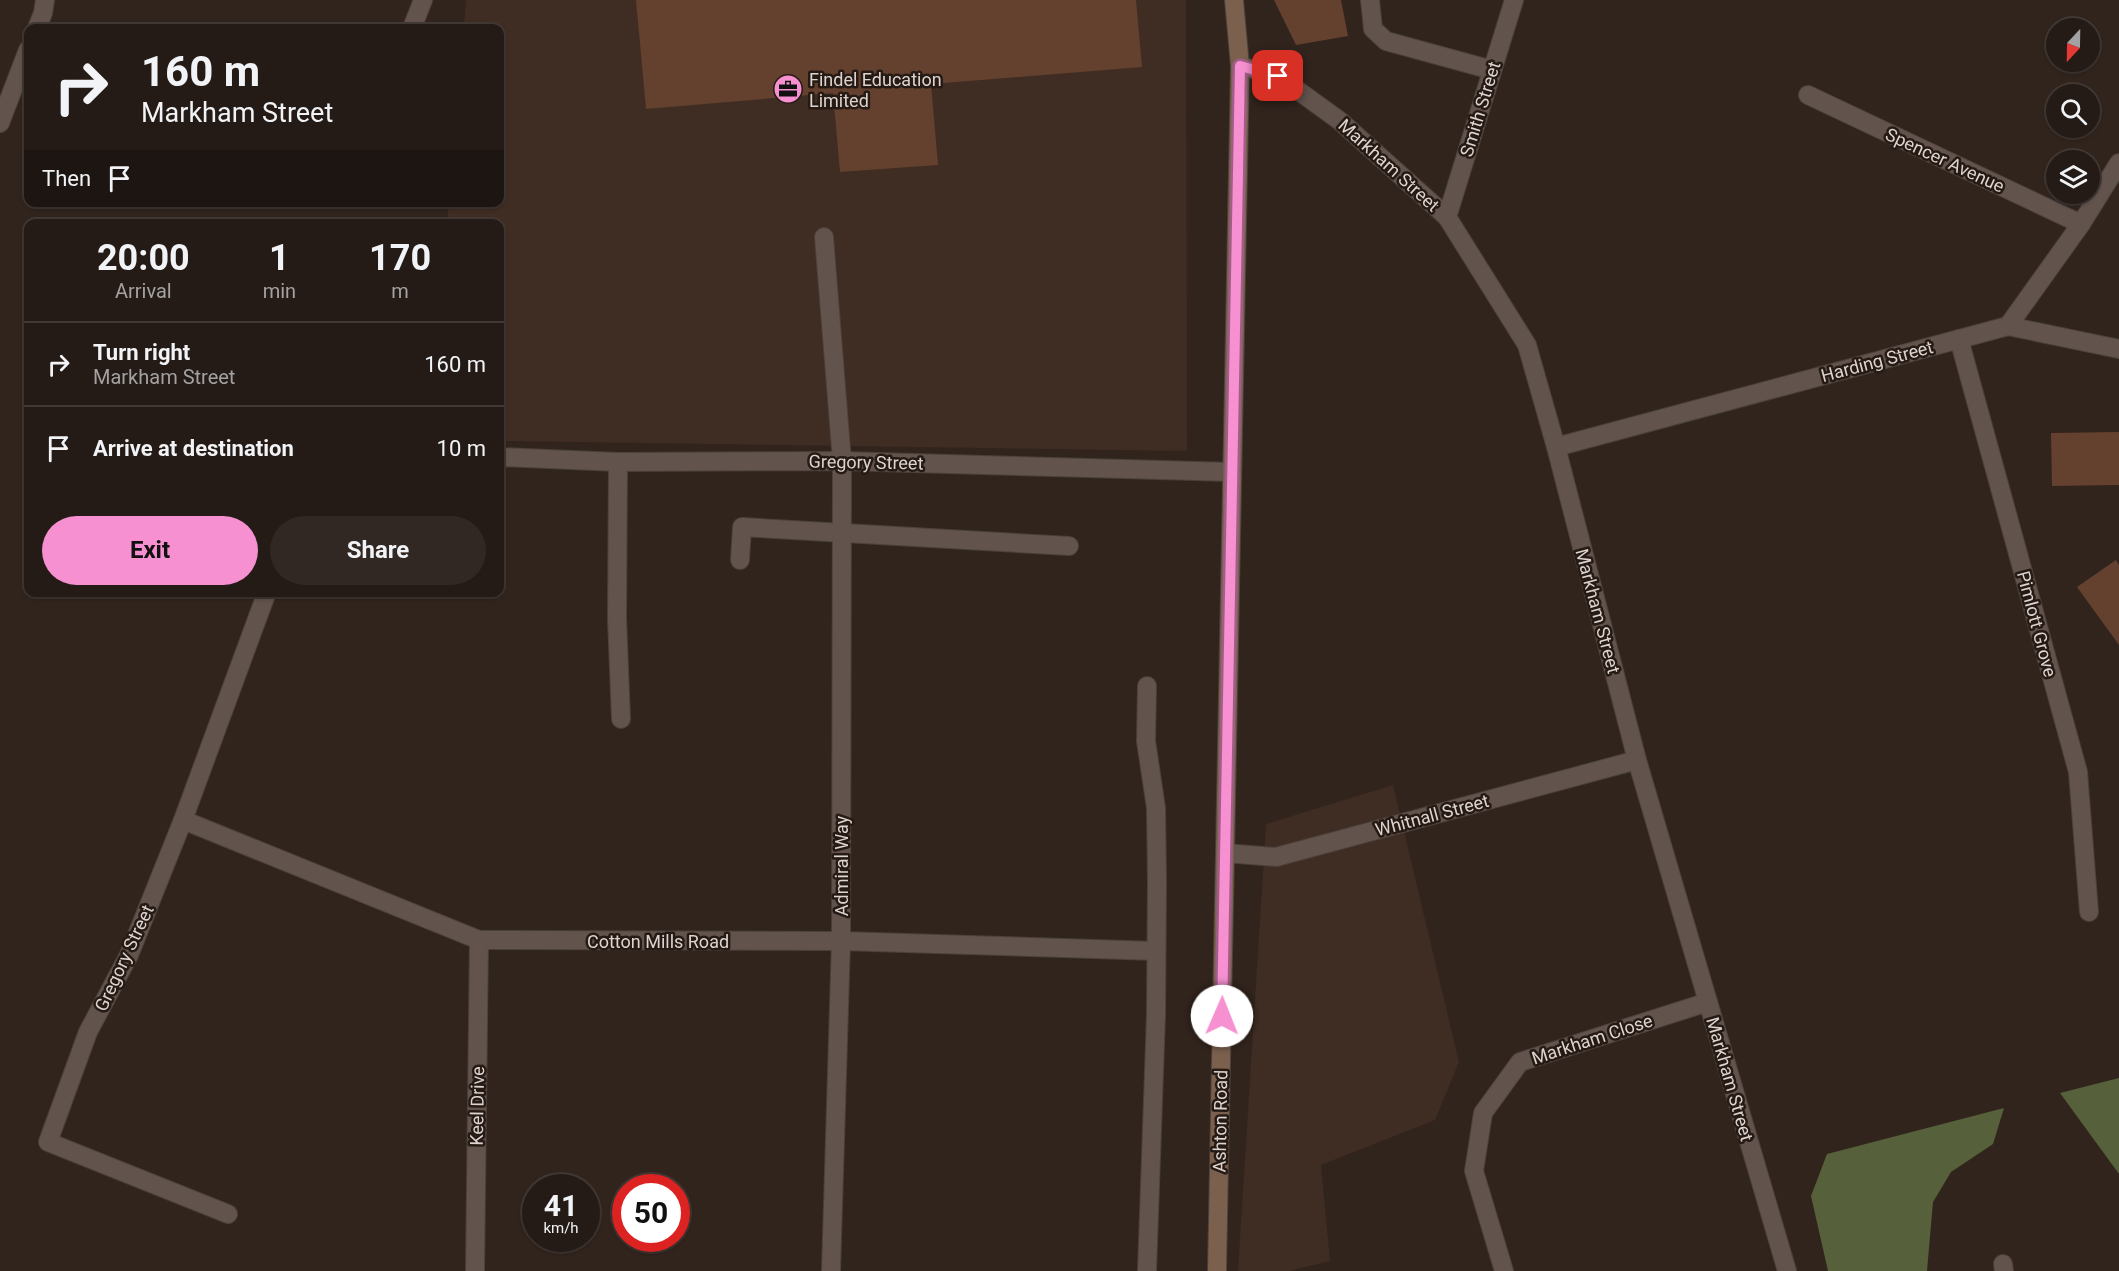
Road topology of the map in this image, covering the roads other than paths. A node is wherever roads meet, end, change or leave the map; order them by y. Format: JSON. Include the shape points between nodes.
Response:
{"nodes":[{"id":1,"x":45,"y":0,"type":"edge"},
{"id":2,"x":423,"y":0,"type":"edge"},
{"id":3,"x":1234,"y":0,"type":"edge"},
{"id":4,"x":1370,"y":0,"type":"edge"},
{"id":5,"x":1514,"y":0,"type":"edge"},
{"id":6,"x":39,"y":24,"type":"edge"},
{"id":7,"x":414,"y":24,"type":"edge"},
{"id":8,"x":24,"y":60,"type":"edge"},
{"id":9,"x":1240,"y":66,"type":"junction"},
{"id":10,"x":1492,"y":70,"type":"junction"},
{"id":11,"x":1808,"y":95,"type":"dead end"},
{"id":12,"x":0,"y":123,"type":"edge"},
{"id":13,"x":2119,"y":163,"type":"edge"},
{"id":14,"x":1447,"y":217,"type":"junction"},
{"id":15,"x":2081,"y":224,"type":"junction"},
{"id":16,"x":824,"y":237,"type":"dead end"},
{"id":17,"x":2008,"y":326,"type":"junction"},
{"id":18,"x":1959,"y":339,"type":"junction"},
{"id":19,"x":2119,"y":349,"type":"edge"},
{"id":20,"x":1556,"y":447,"type":"junction"},
{"id":21,"x":504,"y":457,"type":"edge"},
{"id":22,"x":842,"y":461,"type":"junction"},
{"id":23,"x":618,"y":462,"type":"junction"},
{"id":24,"x":1232,"y":472,"type":"junction"},
{"id":25,"x":841,"y":534,"type":"junction"},
{"id":26,"x":1069,"y":546,"type":"dead end"},
{"id":27,"x":740,"y":560,"type":"dead end"},
{"id":28,"x":265,"y":597,"type":"edge"},
{"id":29,"x":1147,"y":686,"type":"dead end"},
{"id":30,"x":621,"y":719,"type":"dead end"},
{"id":31,"x":1637,"y":760,"type":"junction"},
{"id":32,"x":183,"y":820,"type":"junction"},
{"id":33,"x":1225,"y":854,"type":"junction"},
{"id":34,"x":2089,"y":912,"type":"dead end"},
{"id":35,"x":479,"y":940,"type":"junction"},
{"id":36,"x":841,"y":941,"type":"junction"},
{"id":37,"x":1156,"y":951,"type":"junction"},
{"id":38,"x":1708,"y":1002,"type":"junction"},
{"id":39,"x":228,"y":1214,"type":"dead end"},
{"id":40,"x":475,"y":1271,"type":"edge"},
{"id":41,"x":831,"y":1271,"type":"edge"},
{"id":42,"x":1147,"y":1271,"type":"edge"},
{"id":43,"x":1217,"y":1271,"type":"edge"},
{"id":44,"x":1504,"y":1271,"type":"edge"},
{"id":45,"x":1787,"y":1271,"type":"edge"}],
"edges":[{"from":1,"to":6,"type":"street"},
{"from":2,"to":7,"type":"street"},
{"from":3,"to":9,"type":"main road","name":"Ashton Road"},
{"from":4,"to":10,"type":"street","via":[[1373,29],[1386,41]]},
{"from":5,"to":10,"type":"street","name":"Smith Street"},
{"from":8,"to":12,"type":"street"},
{"from":9,"to":14,"type":"street","name":"Markham Street","via":[[1278,76],[1340,120]]},
{"from":9,"to":24,"type":"main road","name":"Ashton Road"},
{"from":10,"to":14,"type":"street","name":"Smith Street"},
{"from":11,"to":15,"type":"street","name":"Spencer Avenue"},
{"from":13,"to":15,"type":"street"},
{"from":14,"to":20,"type":"street","name":"Markham Street","via":[[1527,345]]},
{"from":15,"to":17,"type":"street"},
{"from":16,"to":22,"type":"street","name":"Admiral Way"},
{"from":17,"to":18,"type":"street","name":"Harding Street"},
{"from":17,"to":19,"type":"street"},
{"from":18,"to":20,"type":"street","name":"Harding Street"},
{"from":18,"to":34,"type":"street","name":"Pimlott Grove","via":[[2078,772]]},
{"from":20,"to":31,"type":"street","name":"Markham Street"},
{"from":21,"to":23,"type":"street","name":"Gregory Street"},
{"from":22,"to":23,"type":"street","name":"Gregory Street"},
{"from":22,"to":24,"type":"street","name":"Gregory Street"},
{"from":22,"to":25,"type":"street","name":"Admiral Way"},
{"from":23,"to":30,"type":"street","via":[[616,619]]},
{"from":24,"to":33,"type":"main road","name":"Ashton Road"},
{"from":25,"to":26,"type":"street"},
{"from":25,"to":27,"type":"street","via":[[742,527]]},
{"from":25,"to":36,"type":"street","name":"Admiral Way"},
{"from":28,"to":32,"type":"street","name":"Gregory Street"},
{"from":29,"to":37,"type":"street","via":[[1146,741],[1156,808]]},
{"from":31,"to":33,"type":"street","name":"Whitnall Street","via":[[1276,857]]},
{"from":31,"to":38,"type":"street","name":"Markham Street"},
{"from":32,"to":35,"type":"street","name":"Cotton Mills Road"},
{"from":32,"to":39,"type":"street","name":"Gregory Street","via":[[129,955],[88,1032],[48,1142]]},
{"from":33,"to":43,"type":"main road","name":"Ashton Road"},
{"from":35,"to":36,"type":"street","name":"Cotton Mills Road"},
{"from":35,"to":40,"type":"street","name":"Keel Drive"},
{"from":36,"to":37,"type":"street","name":"Cotton Mills Road"},
{"from":36,"to":41,"type":"street","name":"Admiral Way"},
{"from":37,"to":42,"type":"street"},
{"from":38,"to":44,"type":"street","name":"Markham Close","via":[[1520,1062],[1483,1113],[1474,1171]]},
{"from":38,"to":45,"type":"street","name":"Markham Street"}]}
